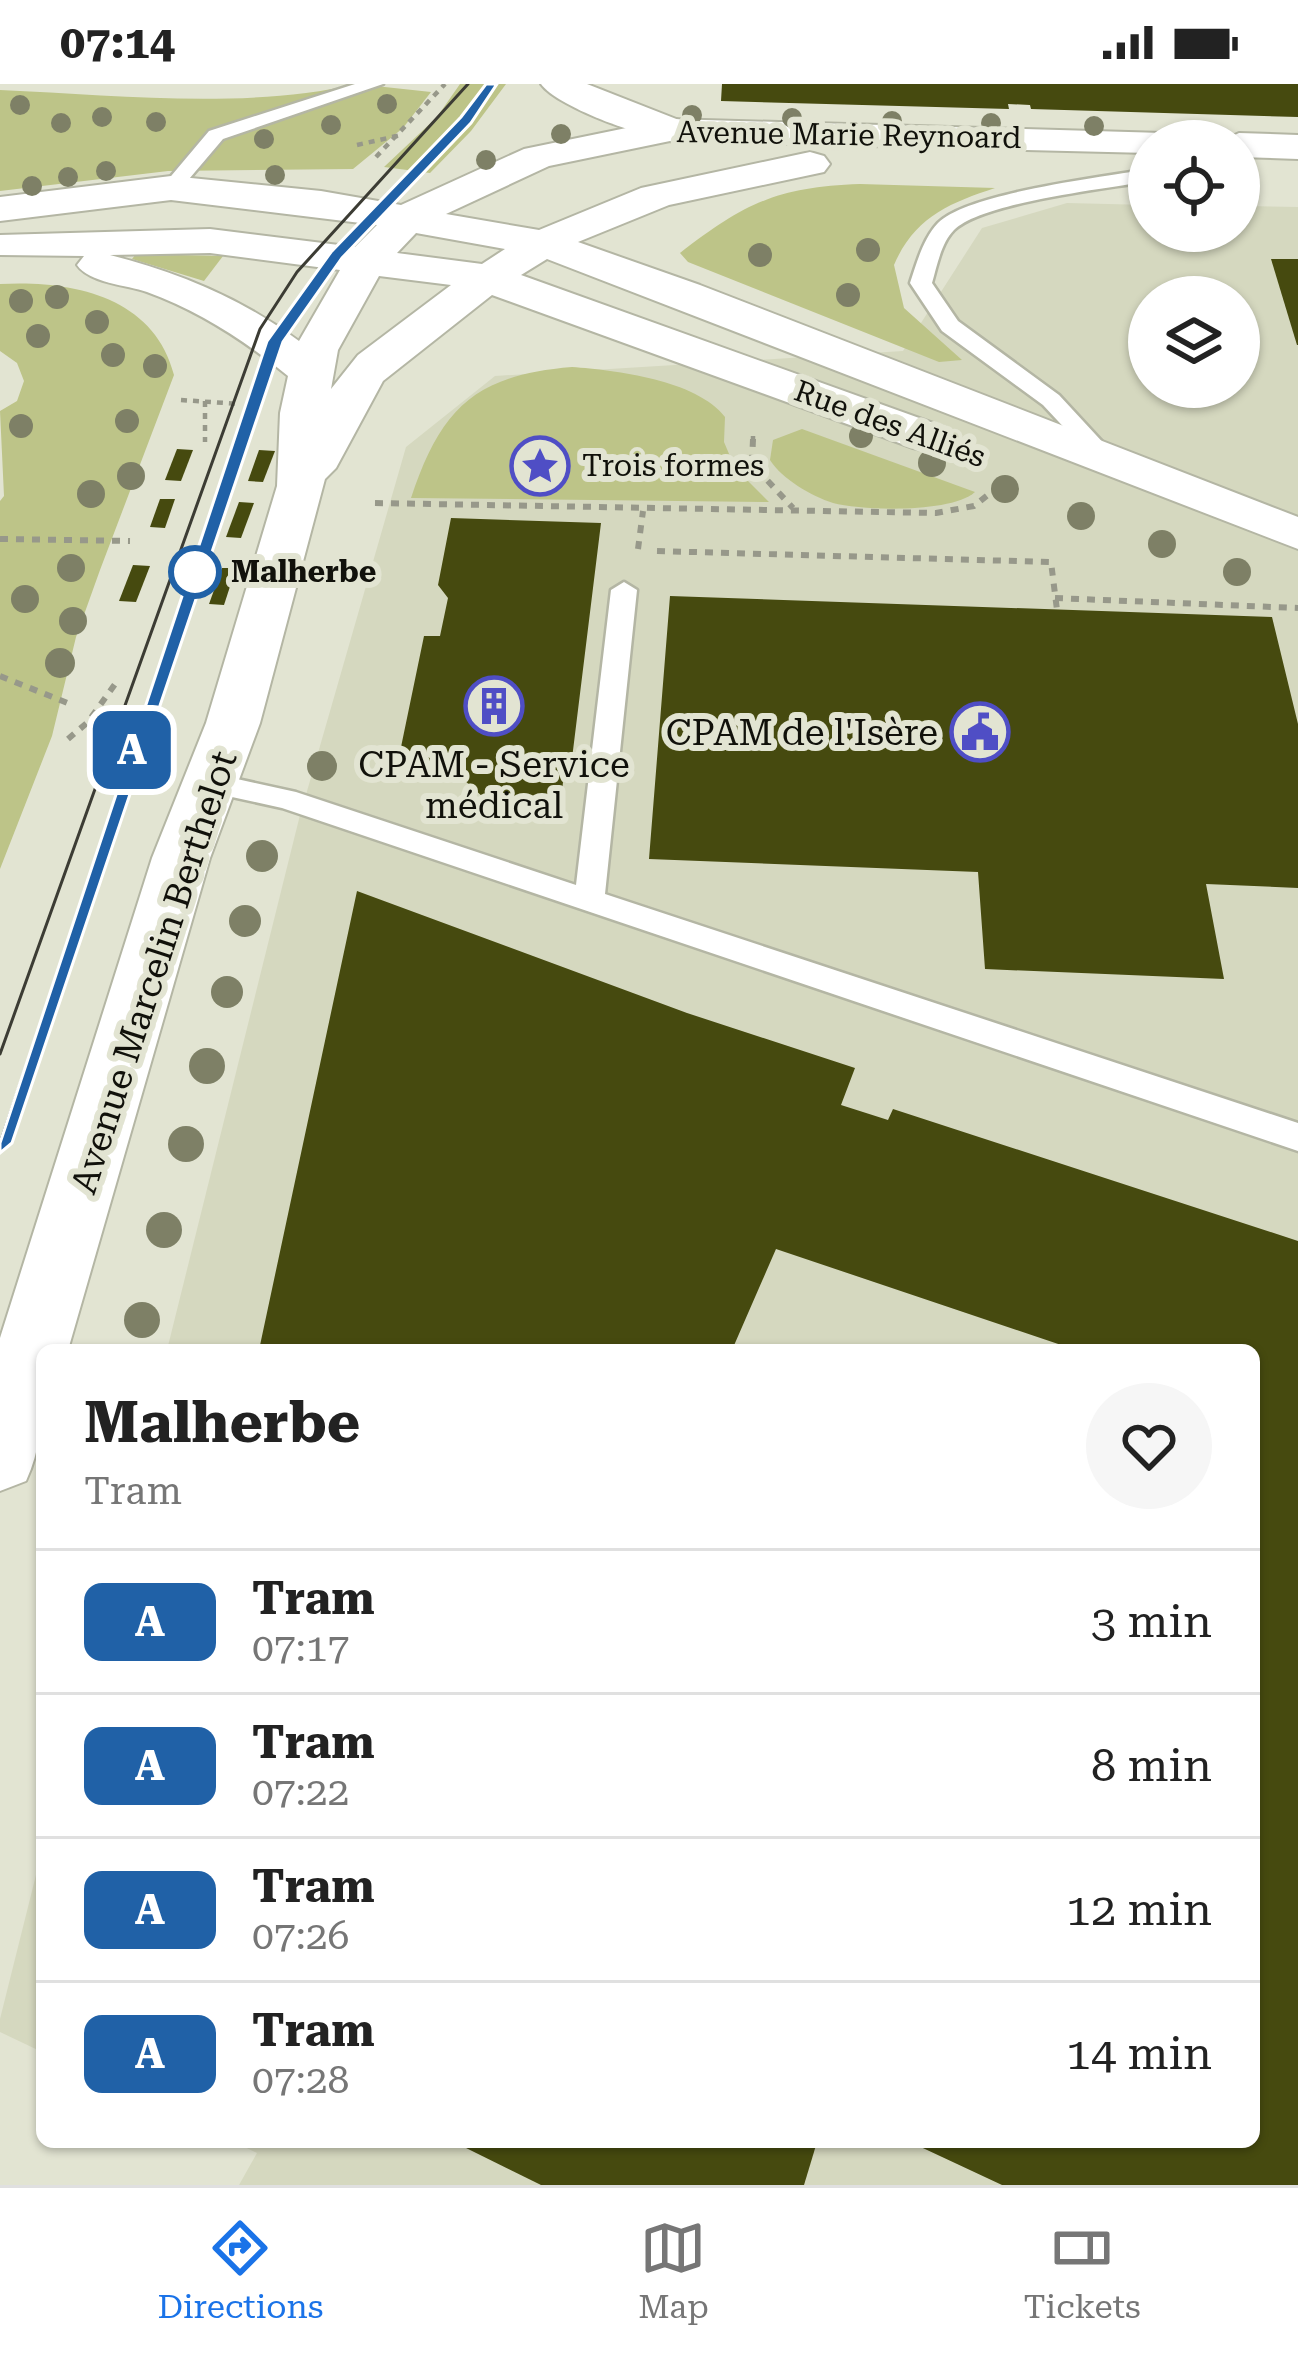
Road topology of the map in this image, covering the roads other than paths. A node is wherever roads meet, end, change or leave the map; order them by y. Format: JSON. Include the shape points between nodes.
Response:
{"nodes":[{"id":1,"x":374,"y":84,"type":"edge"},
{"id":2,"x":559,"y":84,"type":"edge"},
{"id":3,"x":670,"y":130,"type":"junction"},
{"id":4,"x":805,"y":132,"type":"junction"},
{"id":5,"x":1128,"y":140,"type":"edge"},
{"id":6,"x":1260,"y":146,"type":"edge"},
{"id":7,"x":1298,"y":147,"type":"edge"},
{"id":8,"x":1128,"y":163,"type":"edge"},
{"id":9,"x":1260,"y":167,"type":"edge"},
{"id":10,"x":1298,"y":168,"type":"edge"},
{"id":11,"x":1128,"y":179,"type":"edge"},
{"id":12,"x":171,"y":188,"type":"junction"},
{"id":13,"x":0,"y":209,"type":"edge"},
{"id":14,"x":409,"y":217,"type":"junction"},
{"id":15,"x":526,"y":220,"type":"junction"},
{"id":16,"x":0,"y":246,"type":"edge"},
{"id":17,"x":386,"y":261,"type":"junction"},
{"id":18,"x":486,"y":277,"type":"junction"},
{"id":19,"x":593,"y":316,"type":"junction"},
{"id":20,"x":312,"y":373,"type":"junction"},
{"id":21,"x":354,"y":394,"type":"junction"},
{"id":22,"x":1108,"y":461,"type":"junction"},
{"id":23,"x":301,"y":486,"type":"junction"},
{"id":24,"x":1298,"y":534,"type":"edge"},
{"id":25,"x":1298,"y":560,"type":"edge"},
{"id":26,"x":624,"y":590,"type":"dead end"},
{"id":27,"x":210,"y":783,"type":"junction"},
{"id":28,"x":589,"y":900,"type":"junction"},
{"id":29,"x":1298,"y":1137,"type":"edge"},
{"id":30,"x":12,"y":1383,"type":"edge"},
{"id":31,"x":0,"y":1456,"type":"edge"}],
"edges":[{"from":1,"to":12,"type":"lane","via":[[216,134]]},
{"from":2,"to":3,"type":"main road"},
{"from":3,"to":4,"type":"main road","name":"Avenue Marie Reynoard"},
{"from":3,"to":14,"type":"main road","name":"Avenue Marie Reynoard","via":[[538,157]]},
{"from":4,"to":5,"type":"main road","name":"Avenue Marie Reynoard"},
{"from":4,"to":15,"type":"main road","via":[[670,148],[606,167]]},
{"from":6,"to":7,"type":"main road"},
{"from":8,"to":15,"type":"main road","name":"Avenue Marie Reynoard","via":[[835,161],[664,192],[588,218]]},
{"from":9,"to":10,"type":"main road"},
{"from":11,"to":22,"type":"lane","via":[[1006,201],[948,224],[920,284],[950,326],[1051,400]]},
{"from":12,"to":13,"type":"main road","name":"Rue des Alliés"},
{"from":12,"to":14,"type":"main road","name":"Rue des Alliés"},
{"from":14,"to":15,"type":"main road","name":"Rue des Alliés"},
{"from":14,"to":17,"type":"main road"},
{"from":15,"to":18,"type":"main road","name":"Avenue Marcelin Berthelot"},
{"from":15,"to":22,"type":"main road","name":"Rue des Alliés","via":[[685,294]]},
{"from":16,"to":17,"type":"main road","via":[[210,242]]},
{"from":16,"to":20,"type":"main road","via":[[167,280],[234,312]]},
{"from":17,"to":18,"type":"main road"},
{"from":17,"to":20,"type":"main road","name":"Avenue Marcelin Berthelot","via":[[316,350]]},
{"from":17,"to":21,"type":"main road"},
{"from":18,"to":19,"type":"main road","name":"Rue des Alliés"},
{"from":18,"to":21,"type":"main road","name":"Avenue Marcelin Berthelot"},
{"from":19,"to":21,"type":"main road","via":[[495,329]]},
{"from":19,"to":25,"type":"main road","name":"Rue des Alliés","via":[[1014,469]]},
{"from":20,"to":23,"type":"main road","name":"Avenue Marcelin Berthelot"},
{"from":21,"to":23,"type":"main road","name":"Avenue Marcelin Berthelot"},
{"from":22,"to":24,"type":"main road","name":"Rue des Alliés"},
{"from":23,"to":27,"type":"main road","name":"Avenue Marcelin Berthelot"},
{"from":26,"to":28,"type":"lane"},
{"from":27,"to":28,"type":"lane","via":[[286,799]]},
{"from":27,"to":30,"type":"main road","name":"Avenue Marcelin Berthelot"},
{"from":28,"to":29,"type":"lane"},
{"from":30,"to":31,"type":"main road","name":"Avenue Marcelin Berthelot"}]}
